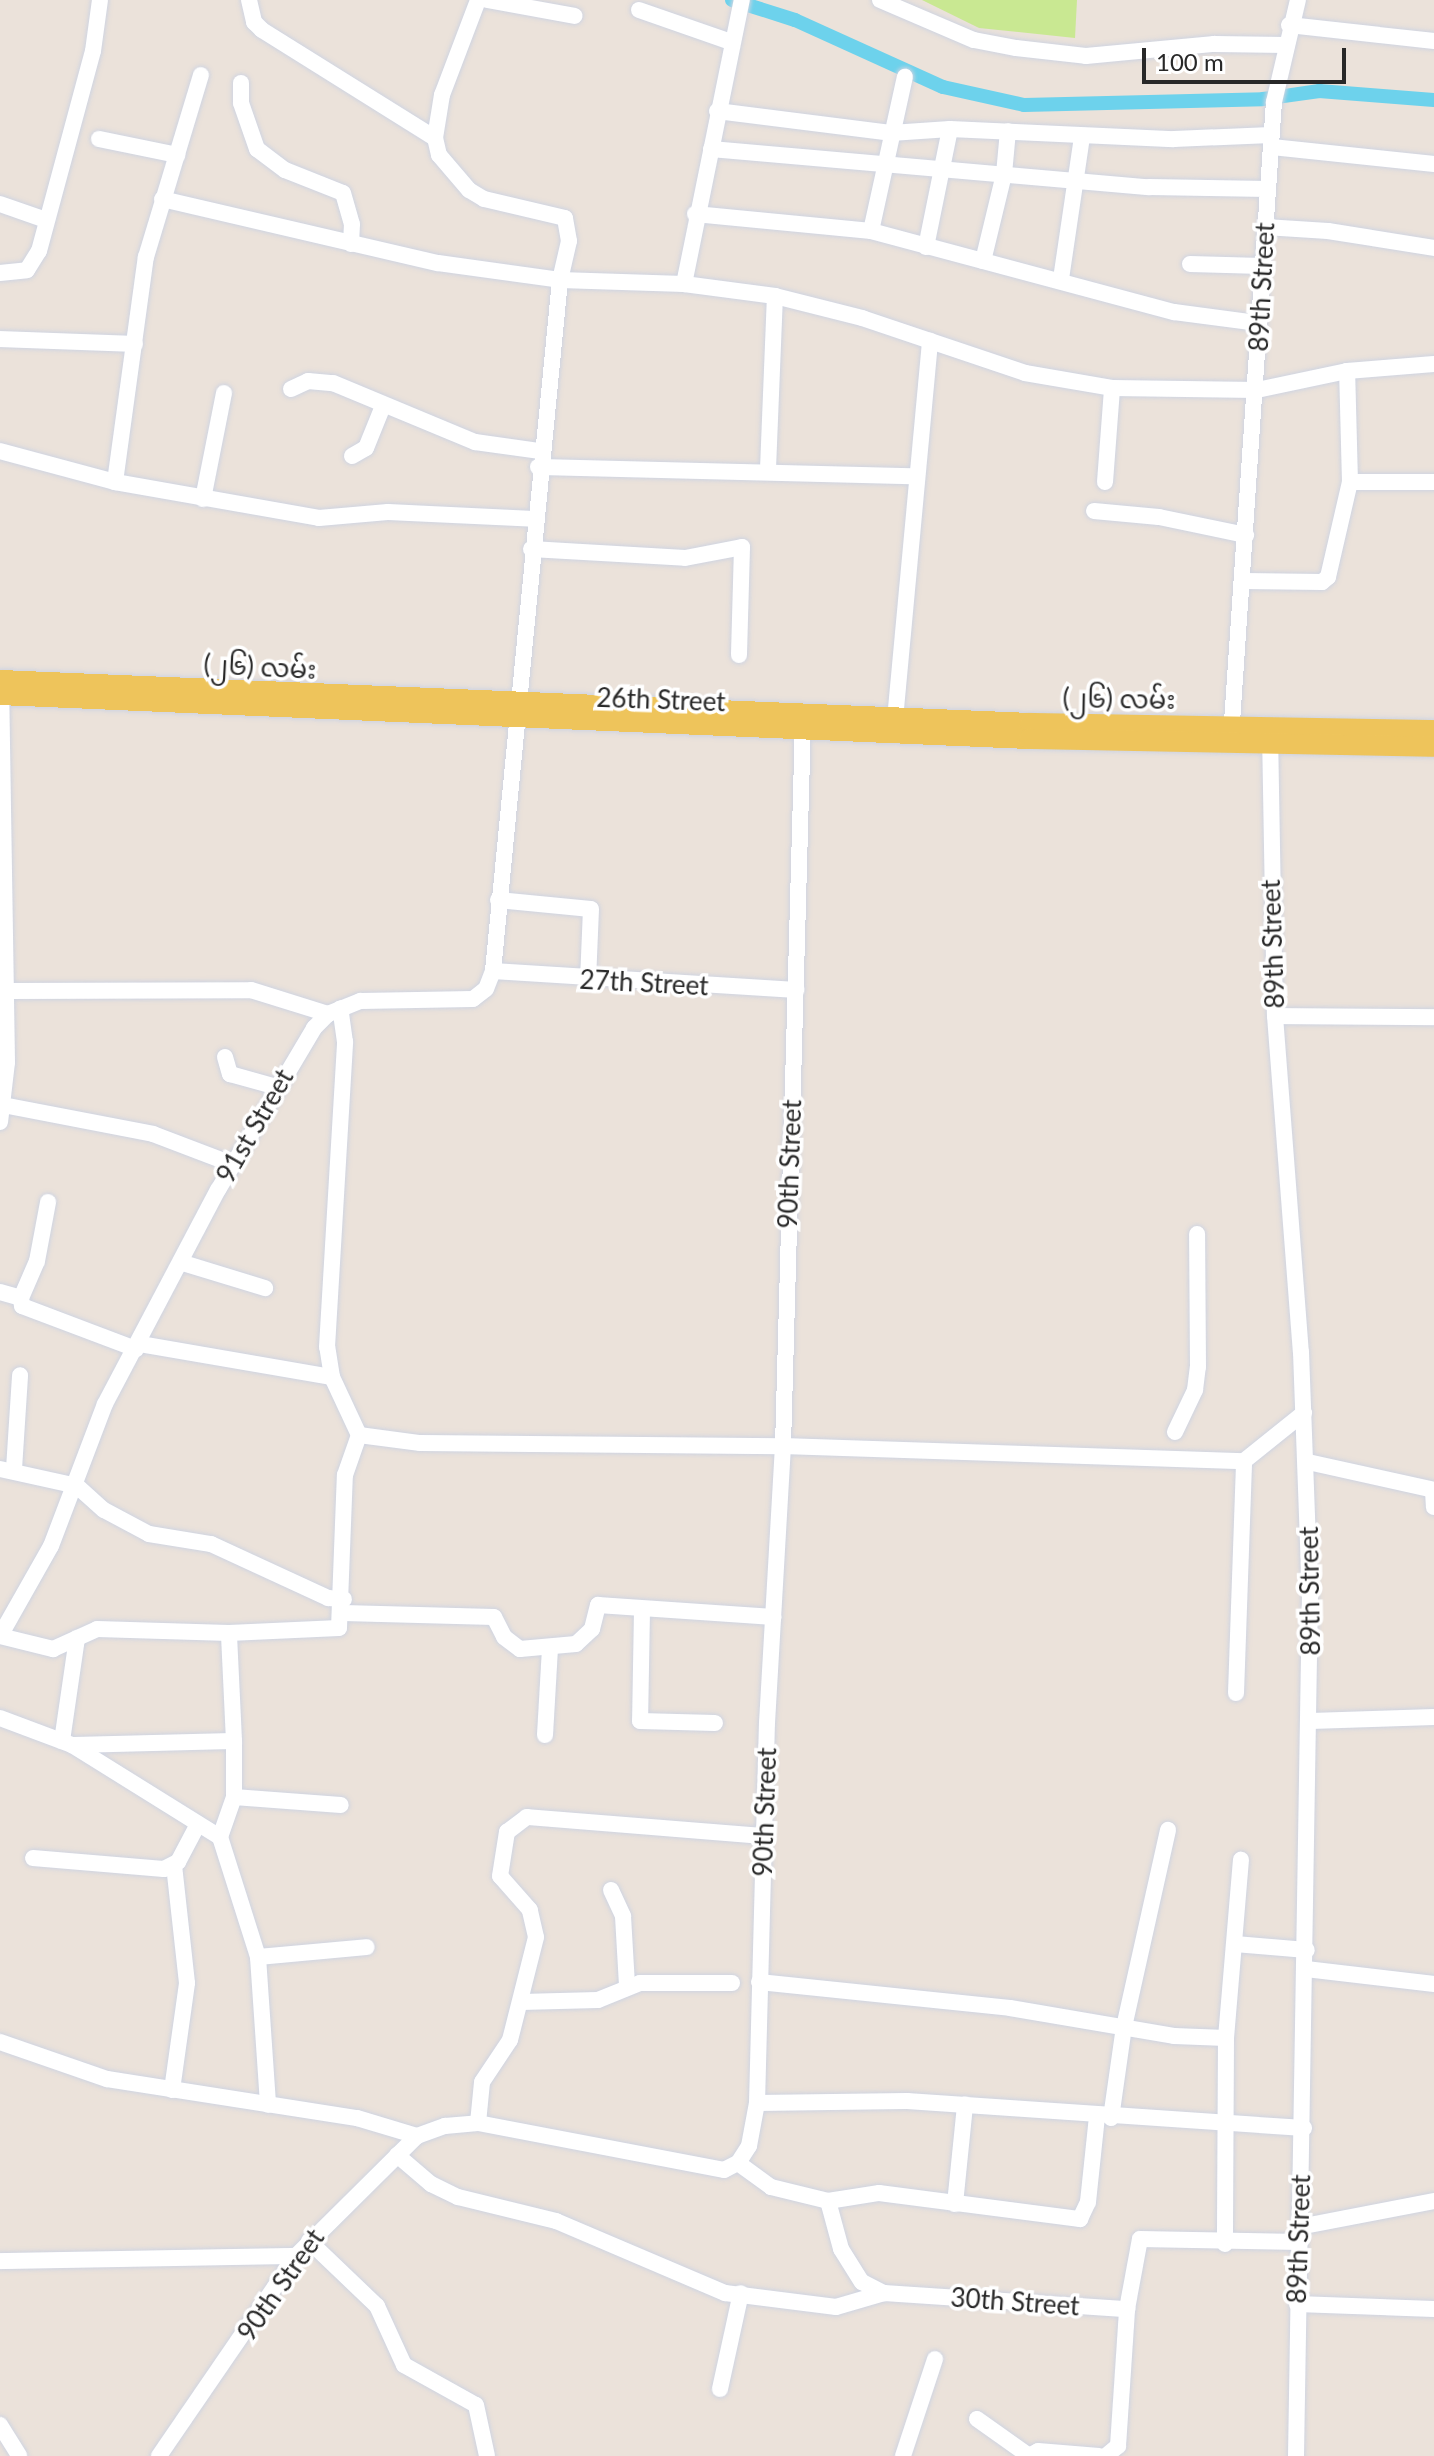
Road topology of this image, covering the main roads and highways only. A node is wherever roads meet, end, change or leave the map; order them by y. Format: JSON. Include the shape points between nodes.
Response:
{"nodes":[{"id":1,"x":0,"y":680,"type":"edge"},
{"id":2,"x":0,"y":696,"type":"edge"},
{"id":3,"x":223,"y":698,"type":"junction"},
{"id":4,"x":517,"y":712,"type":"joint"},
{"id":5,"x":803,"y":723,"type":"joint"},
{"id":6,"x":1434,"y":730,"type":"edge"},
{"id":7,"x":1270,"y":735,"type":"junction"},
{"id":8,"x":1434,"y":747,"type":"edge"}],
"edges":[{"from":1,"to":3,"type":"main road","name":"(၂၆) လမ်း"},
{"from":2,"to":3,"type":"main road","name":"(၂၆) လမ်း"},
{"from":3,"to":4,"type":"main road","name":"(၂၆) လမ်း"},
{"from":4,"to":5,"type":"main road","name":"26th Street"},
{"from":5,"to":7,"type":"main road","name":"(၂၆) လမ်း"},
{"from":6,"to":7,"type":"main road","name":"(၂၆) လမ်း"},
{"from":7,"to":8,"type":"main road","name":"(၂၆) လမ်း"}]}
